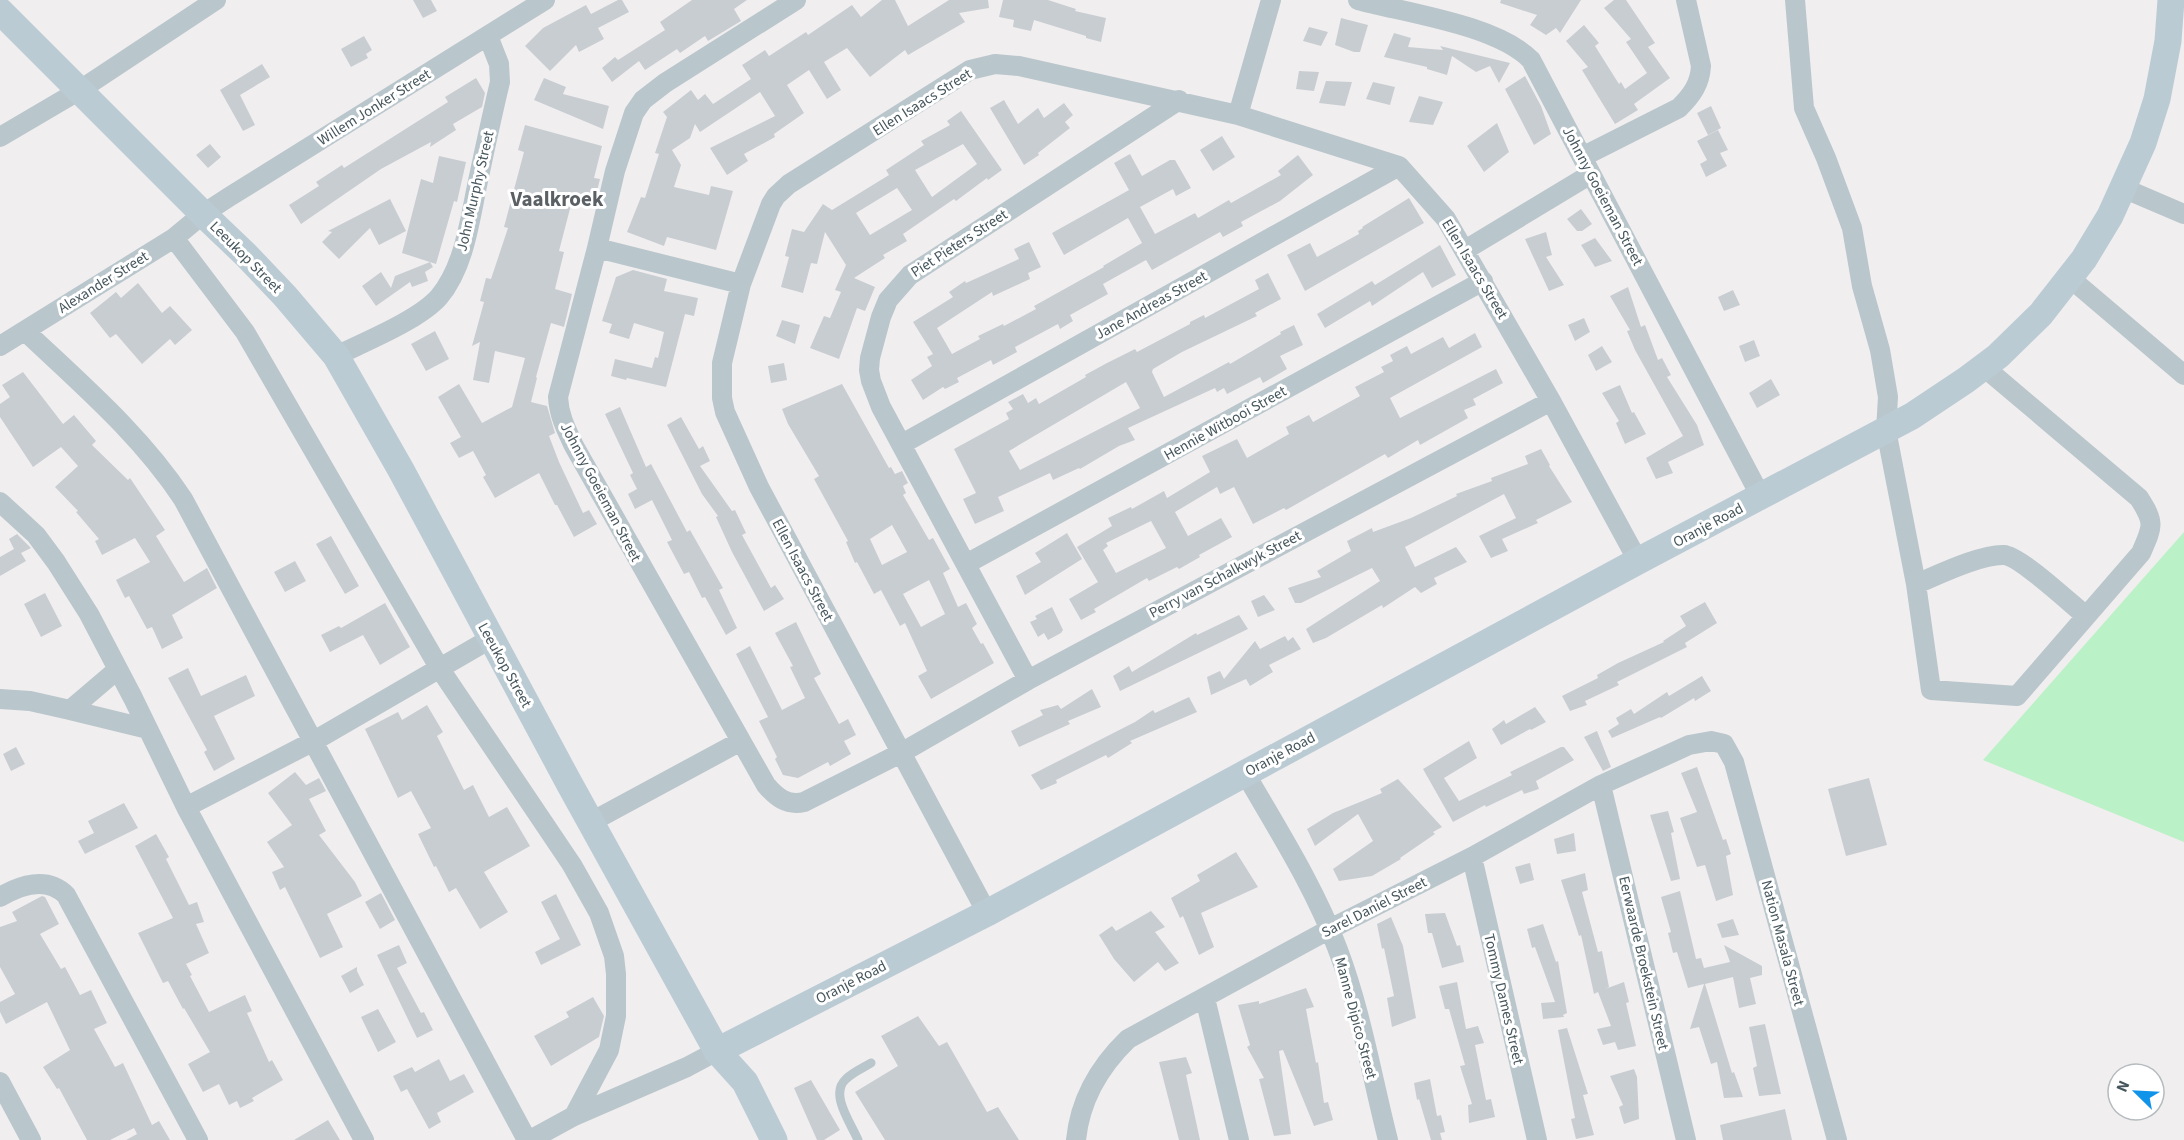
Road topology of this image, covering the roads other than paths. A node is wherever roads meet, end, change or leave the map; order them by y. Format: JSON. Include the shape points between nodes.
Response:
{"nodes":[{"id":1,"x":216,"y":0,"type":"edge"},
{"id":2,"x":545,"y":0,"type":"edge"},
{"id":3,"x":1271,"y":0,"type":"edge"},
{"id":4,"x":1358,"y":0,"type":"edge"},
{"id":5,"x":1686,"y":0,"type":"edge"},
{"id":6,"x":1795,"y":0,"type":"edge"},
{"id":7,"x":2171,"y":0,"type":"edge"},
{"id":8,"x":792,"y":1,"type":"edge"},
{"id":9,"x":0,"y":10,"type":"edge"},
{"id":10,"x":488,"y":36,"type":"junction"},
{"id":11,"x":80,"y":90,"type":"junction"},
{"id":12,"x":1179,"y":100,"type":"junction"},
{"id":13,"x":1238,"y":115,"type":"junction"},
{"id":14,"x":0,"y":137,"type":"edge"},
{"id":15,"x":1586,"y":165,"type":"junction"},
{"id":16,"x":1399,"y":166,"type":"junction"},
{"id":17,"x":2123,"y":188,"type":"junction"},
{"id":18,"x":203,"y":214,"type":"junction"},
{"id":19,"x":2184,"y":214,"type":"edge"},
{"id":20,"x":174,"y":238,"type":"junction"},
{"id":21,"x":597,"y":248,"type":"junction"},
{"id":22,"x":1465,"y":250,"type":"junction"},
{"id":23,"x":2070,"y":278,"type":"junction"},
{"id":24,"x":1483,"y":281,"type":"junction"},
{"id":25,"x":741,"y":284,"type":"junction"},
{"id":26,"x":25,"y":331,"type":"junction"},
{"id":27,"x":0,"y":346,"type":"edge"},
{"id":28,"x":336,"y":356,"type":"junction"},
{"id":29,"x":1984,"y":367,"type":"junction"},
{"id":30,"x":2184,"y":375,"type":"edge"},
{"id":31,"x":1551,"y":401,"type":"junction"},
{"id":32,"x":1886,"y":430,"type":"junction"},
{"id":33,"x":902,"y":444,"type":"junction"},
{"id":34,"x":1761,"y":497,"type":"junction"},
{"id":35,"x":1,"y":504,"type":"edge"},
{"id":36,"x":1638,"y":561,"type":"junction"},
{"id":37,"x":966,"y":564,"type":"junction"},
{"id":38,"x":1916,"y":584,"type":"junction"},
{"id":39,"x":2086,"y":616,"type":"junction"},
{"id":40,"x":490,"y":639,"type":"junction"},
{"id":41,"x":440,"y":669,"type":"junction"},
{"id":42,"x":117,"y":670,"type":"junction"},
{"id":43,"x":1028,"y":680,"type":"junction"},
{"id":44,"x":0,"y":699,"type":"edge"},
{"id":45,"x":70,"y":710,"type":"junction"},
{"id":46,"x":148,"y":729,"type":"junction"},
{"id":47,"x":1725,"y":739,"type":"junction"},
{"id":48,"x":314,"y":741,"type":"junction"},
{"id":49,"x":741,"y":741,"type":"junction"},
{"id":50,"x":901,"y":753,"type":"junction"},
{"id":51,"x":1245,"y":772,"type":"junction"},
{"id":52,"x":1601,"y":785,"type":"junction"},
{"id":53,"x":186,"y":807,"type":"junction"},
{"id":54,"x":591,"y":822,"type":"junction"},
{"id":55,"x":1472,"y":857,"type":"junction"},
{"id":56,"x":0,"y":897,"type":"edge"},
{"id":57,"x":987,"y":912,"type":"junction"},
{"id":58,"x":1330,"y":929,"type":"junction"},
{"id":59,"x":1205,"y":998,"type":"junction"},
{"id":60,"x":717,"y":1051,"type":"junction"},
{"id":61,"x":871,"y":1063,"type":"dead end"},
{"id":62,"x":0,"y":1082,"type":"edge"},
{"id":63,"x":574,"y":1116,"type":"junction"},
{"id":64,"x":31,"y":1140,"type":"edge"},
{"id":65,"x":198,"y":1140,"type":"edge"},
{"id":66,"x":364,"y":1140,"type":"edge"},
{"id":67,"x":529,"y":1140,"type":"edge"},
{"id":68,"x":774,"y":1140,"type":"edge"},
{"id":69,"x":858,"y":1140,"type":"edge"},
{"id":70,"x":1076,"y":1140,"type":"edge"},
{"id":71,"x":1239,"y":1140,"type":"edge"},
{"id":72,"x":1388,"y":1140,"type":"edge"},
{"id":73,"x":1537,"y":1140,"type":"edge"},
{"id":74,"x":1686,"y":1140,"type":"edge"},
{"id":75,"x":1837,"y":1140,"type":"edge"},
{"id":76,"x":1842,"y":1140,"type":"edge"}],
"edges":[{"from":1,"to":11,"type":"street"},
{"from":2,"to":10,"type":"street","name":"Willem Jonker Street"},
{"from":3,"to":13,"type":"street"},
{"from":4,"to":15,"type":"street","name":"Johnny Goeieman Street","via":[[1485,33],[1520,49],[1531,60]]},
{"from":5,"to":15,"type":"street","via":[[1701,66],[1693,93],[1679,108]]},
{"from":6,"to":32,"type":"street","via":[[1804,108],[1852,228],[1862,286],[1880,350],[1888,398]]},
{"from":7,"to":17,"type":"street","name":"Oranje Road","via":[[2157,99]]},
{"from":8,"to":21,"type":"street","name":"Johnny Goeieman Street","via":[[643,100],[627,131]]},
{"from":9,"to":11,"type":"street","name":"Leeukop Street"},
{"from":10,"to":18,"type":"street","name":"Willem Jonker Street"},
{"from":10,"to":28,"type":"street","name":"John Murphy Street","via":[[499,64],[500,82],[464,243],[448,282],[427,308]]},
{"from":11,"to":14,"type":"street"},
{"from":11,"to":18,"type":"street","name":"Leeukop Street"},
{"from":12,"to":13,"type":"street","name":"Ellen Isaacs Street"},
{"from":12,"to":25,"type":"street","name":"Ellen Isaacs Street","via":[[1019,66],[995,64],[970,70],[782,189],[767,213]]},
{"from":12,"to":33,"type":"street","name":"Piet Pieters Street","via":[[909,275],[899,286],[881,317],[869,370],[881,407]]},
{"from":13,"to":16,"type":"street","name":"Ellen Isaacs Street"},
{"from":15,"to":22,"type":"street"},
{"from":15,"to":34,"type":"street","name":"Johnny Goeieman Street"},
{"from":16,"to":22,"type":"street","name":"Ellen Isaacs Street","via":[[1446,219]]},
{"from":16,"to":33,"type":"street","name":"Jane Andreas Street"},
{"from":17,"to":19,"type":"street"},
{"from":17,"to":23,"type":"street","name":"Oranje Road"},
{"from":18,"to":20,"type":"street","name":"Alexander Street"},
{"from":18,"to":28,"type":"street","name":"Leeukop Street","via":[[264,273]]},
{"from":20,"to":26,"type":"street","name":"Alexander Street"},
{"from":20,"to":41,"type":"street","via":[[245,332]]},
{"from":21,"to":25,"type":"street"},
{"from":21,"to":49,"type":"street","name":"Johnny Goeieman Street","via":[[560,387],[563,424]]},
{"from":22,"to":24,"type":"street","name":"Ellen Isaacs Street"},
{"from":23,"to":29,"type":"street","name":"Oranje Road","via":[[2041,315]]},
{"from":23,"to":30,"type":"street"},
{"from":24,"to":31,"type":"street","name":"Ellen Isaacs Street"},
{"from":24,"to":37,"type":"street","name":"Hennie Witbooi Street"},
{"from":25,"to":50,"type":"street","name":"Ellen Isaacs Street","via":[[722,363],[725,412],[759,487]]},
{"from":26,"to":27,"type":"street","name":"Alexander Street"},
{"from":26,"to":48,"type":"street","via":[[119,420],[171,481]]},
{"from":28,"to":40,"type":"street","name":"Leeukop Street"},
{"from":29,"to":32,"type":"street","name":"Oranje Road"},
{"from":29,"to":39,"type":"street","via":[[2139,498],[2151,518],[2141,553]]},
{"from":31,"to":36,"type":"street","name":"Ellen Isaacs Street"},
{"from":31,"to":43,"type":"street","name":"Perry van Schalkwyk Street"},
{"from":32,"to":34,"type":"street","name":"Oranje Road"},
{"from":32,"to":38,"type":"street"},
{"from":33,"to":37,"type":"street","name":"Piet Pieters Street"},
{"from":34,"to":36,"type":"street","name":"Oranje Road"},
{"from":35,"to":42,"type":"street","via":[[36,535],[56,562],[89,614]]},
{"from":36,"to":51,"type":"street","name":"Oranje Road"},
{"from":37,"to":43,"type":"street","name":"Piet Pieters Street"},
{"from":38,"to":39,"type":"street","via":[[1985,558],[2006,555],[2025,565]]},
{"from":38,"to":39,"type":"street","via":[[1931,690],[2017,696]]},
{"from":40,"to":41,"type":"street"},
{"from":40,"to":54,"type":"street","name":"Leeukop Street"},
{"from":41,"to":48,"type":"street"},
{"from":41,"to":63,"type":"street","via":[[572,865],[608,933],[616,974],[614,1033]]},
{"from":42,"to":45,"type":"street"},
{"from":42,"to":46,"type":"street"},
{"from":43,"to":50,"type":"street","name":"Perry van Schalkwyk Street"},
{"from":44,"to":45,"type":"street"},
{"from":45,"to":46,"type":"street"},
{"from":46,"to":53,"type":"street"},
{"from":47,"to":52,"type":"street","name":"Sarel Daniel Street","via":[[1689,745]]},
{"from":47,"to":75,"type":"street","name":"Nation Masala Street"},
{"from":47,"to":76,"type":"street"},
{"from":48,"to":53,"type":"street"},
{"from":48,"to":67,"type":"street"},
{"from":49,"to":50,"type":"street","name":"Johnny Goeieman Street","via":[[771,791],[781,800],[798,803]]},
{"from":49,"to":54,"type":"street"},
{"from":50,"to":57,"type":"street","name":"Ellen Isaacs Street"},
{"from":51,"to":57,"type":"street","name":"Oranje Road"},
{"from":51,"to":58,"type":"street","name":"Manne Dipico Street"},
{"from":52,"to":55,"type":"street","name":"Sarel Daniel Street"},
{"from":52,"to":74,"type":"street","name":"Eerwaarde Broekstein Street"},
{"from":53,"to":66,"type":"street"},
{"from":54,"to":60,"type":"street","name":"Leeukop Street"},
{"from":55,"to":58,"type":"street","name":"Sarel Daniel Street"},
{"from":55,"to":73,"type":"street","name":"Tommy Dames Street"},
{"from":56,"to":65,"type":"street","via":[[29,885],[45,884],[66,895]]},
{"from":57,"to":60,"type":"street","name":"Oranje Road"},
{"from":58,"to":59,"type":"street","name":"Sarel Daniel Street"},
{"from":58,"to":72,"type":"street","name":"Manne Dipico Street","via":[[1357,1011]]},
{"from":59,"to":70,"type":"street","name":"Sarel Daniel Street","via":[[1149,1026],[1114,1052],[1089,1090]]},
{"from":59,"to":71,"type":"street"},
{"from":60,"to":63,"type":"street"},
{"from":60,"to":68,"type":"street","name":"Leeukop Street","via":[[745,1082]]},
{"from":61,"to":69,"type":"lane","via":[[842,1083],[839,1091]]},
{"from":62,"to":64,"type":"street"},
{"from":63,"to":67,"type":"street"}]}
